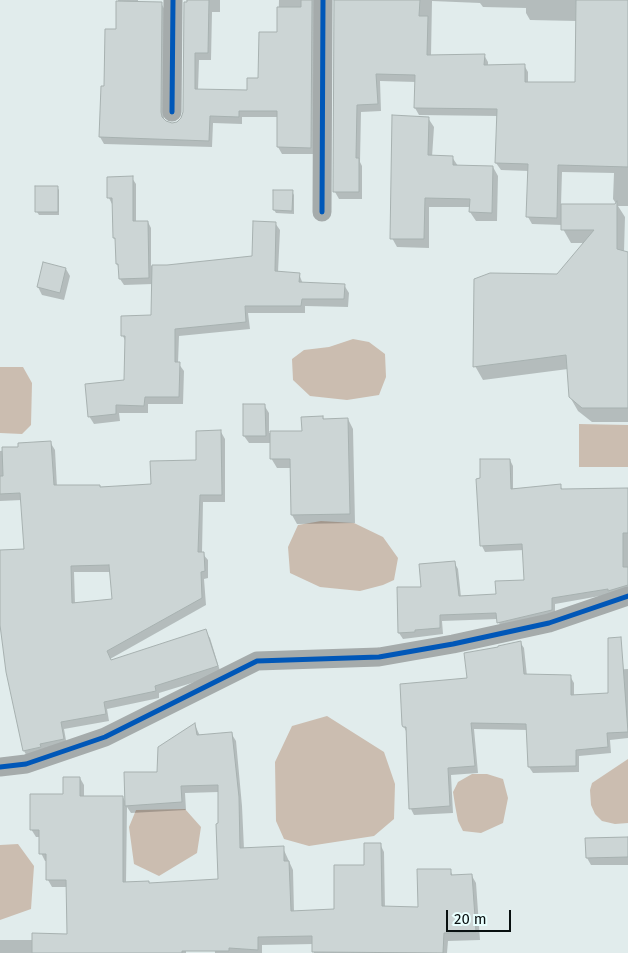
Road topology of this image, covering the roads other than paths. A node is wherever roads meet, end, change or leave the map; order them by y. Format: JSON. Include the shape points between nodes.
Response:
{"nodes":[{"id":1,"x":173,"y":0,"type":"edge"},
{"id":2,"x":323,"y":0,"type":"edge"},
{"id":3,"x":172,"y":112,"type":"dead end"},
{"id":4,"x":322,"y":212,"type":"dead end"},
{"id":5,"x":628,"y":596,"type":"edge"},
{"id":6,"x":0,"y":767,"type":"edge"}],
"edges":[{"from":1,"to":3,"type":"street"},
{"from":2,"to":4,"type":"street"},
{"from":5,"to":6,"type":"street","via":[[549,623],[380,658],[257,661],[105,737],[26,764]]}]}
